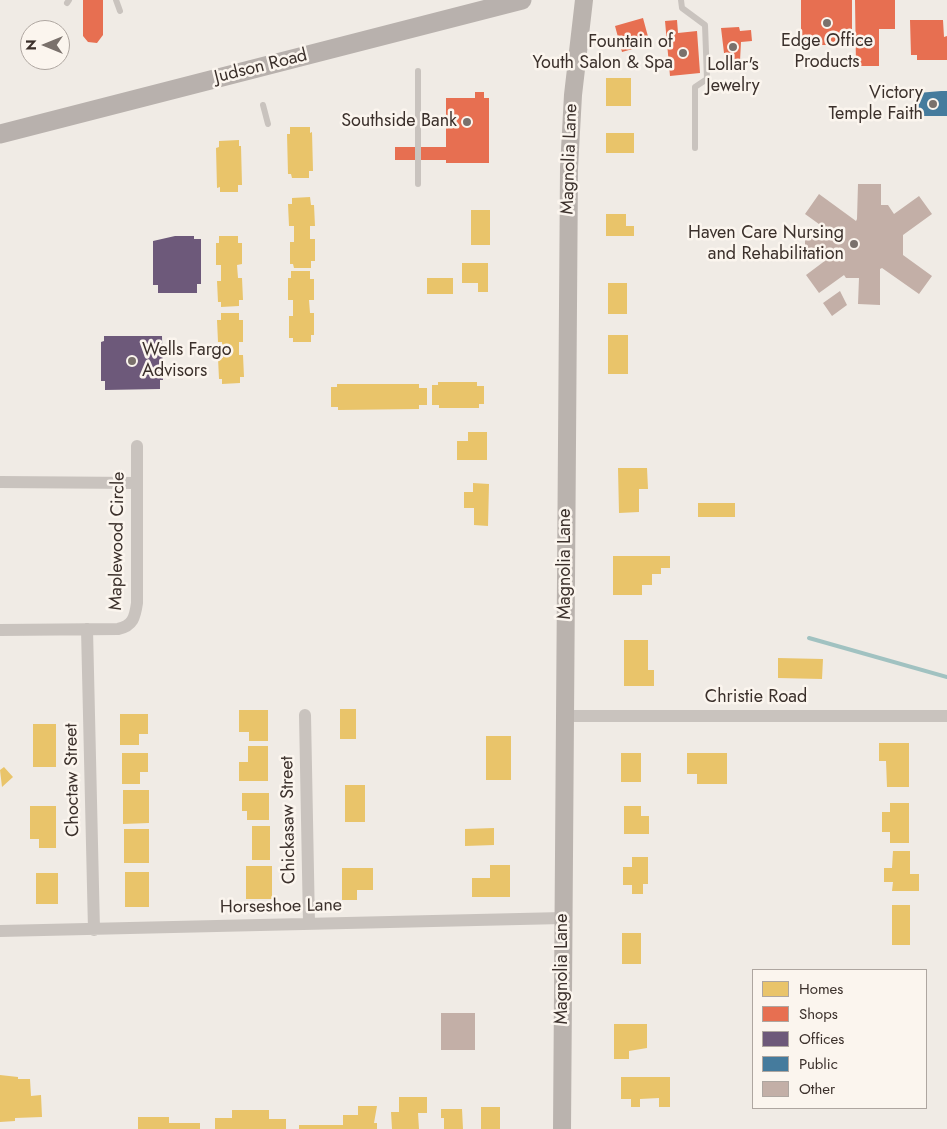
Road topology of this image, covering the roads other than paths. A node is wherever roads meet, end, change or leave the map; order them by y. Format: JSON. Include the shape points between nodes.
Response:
{"nodes":[{"id":1,"x":116,"y":0,"type":"edge"},
{"id":2,"x":522,"y":0,"type":"edge"},
{"id":3,"x":584,"y":0,"type":"edge"},
{"id":4,"x":681,"y":0,"type":"edge"},
{"id":5,"x":120,"y":11,"type":"dead end"},
{"id":6,"x":418,"y":71,"type":"dead end"},
{"id":7,"x":263,"y":105,"type":"dead end"},
{"id":8,"x":268,"y":124,"type":"dead end"},
{"id":9,"x":0,"y":134,"type":"edge"},
{"id":10,"x":695,"y":148,"type":"dead end"},
{"id":11,"x":418,"y":184,"type":"dead end"},
{"id":12,"x":137,"y":446,"type":"dead end"},
{"id":13,"x":0,"y":482,"type":"edge"},
{"id":14,"x":137,"y":483,"type":"junction"},
{"id":15,"x":87,"y":629,"type":"junction"},
{"id":16,"x":0,"y":630,"type":"edge"},
{"id":17,"x":305,"y":715,"type":"dead end"},
{"id":18,"x":564,"y":716,"type":"junction"},
{"id":19,"x":947,"y":716,"type":"edge"},
{"id":20,"x":563,"y":918,"type":"junction"},
{"id":21,"x":309,"y":924,"type":"junction"},
{"id":22,"x":94,"y":930,"type":"junction"},
{"id":23,"x":0,"y":931,"type":"edge"},
{"id":24,"x":562,"y":1129,"type":"edge"}],
"edges":[{"from":1,"to":5,"type":"lane"},
{"from":2,"to":9,"type":"main road","name":"Judson Road"},
{"from":3,"to":18,"type":"main road","name":"Magnolia Lane","via":[[573,95],[569,168]]},
{"from":4,"to":10,"type":"lane","via":[[682,8],[705,25],[706,79],[695,87]]},
{"from":6,"to":11,"type":"lane"},
{"from":7,"to":8,"type":"lane"},
{"from":12,"to":14,"type":"street","name":"Maplewood Circle"},
{"from":13,"to":14,"type":"street"},
{"from":14,"to":15,"type":"street","name":"Maplewood Circle","via":[[137,603],[134,620],[125,627]]},
{"from":15,"to":16,"type":"street","name":"Maplewood Circle"},
{"from":15,"to":22,"type":"street","name":"Choctaw Street"},
{"from":17,"to":21,"type":"street","name":"Chickasaw Street"},
{"from":18,"to":19,"type":"street","name":"Christie Road"},
{"from":18,"to":20,"type":"main road","name":"Magnolia Lane"},
{"from":20,"to":21,"type":"street","name":"Horseshoe Lane"},
{"from":20,"to":24,"type":"main road","name":"Magnolia Lane"},
{"from":21,"to":22,"type":"street","name":"Horseshoe Lane"},
{"from":22,"to":23,"type":"street","name":"Horseshoe Lane"}]}
